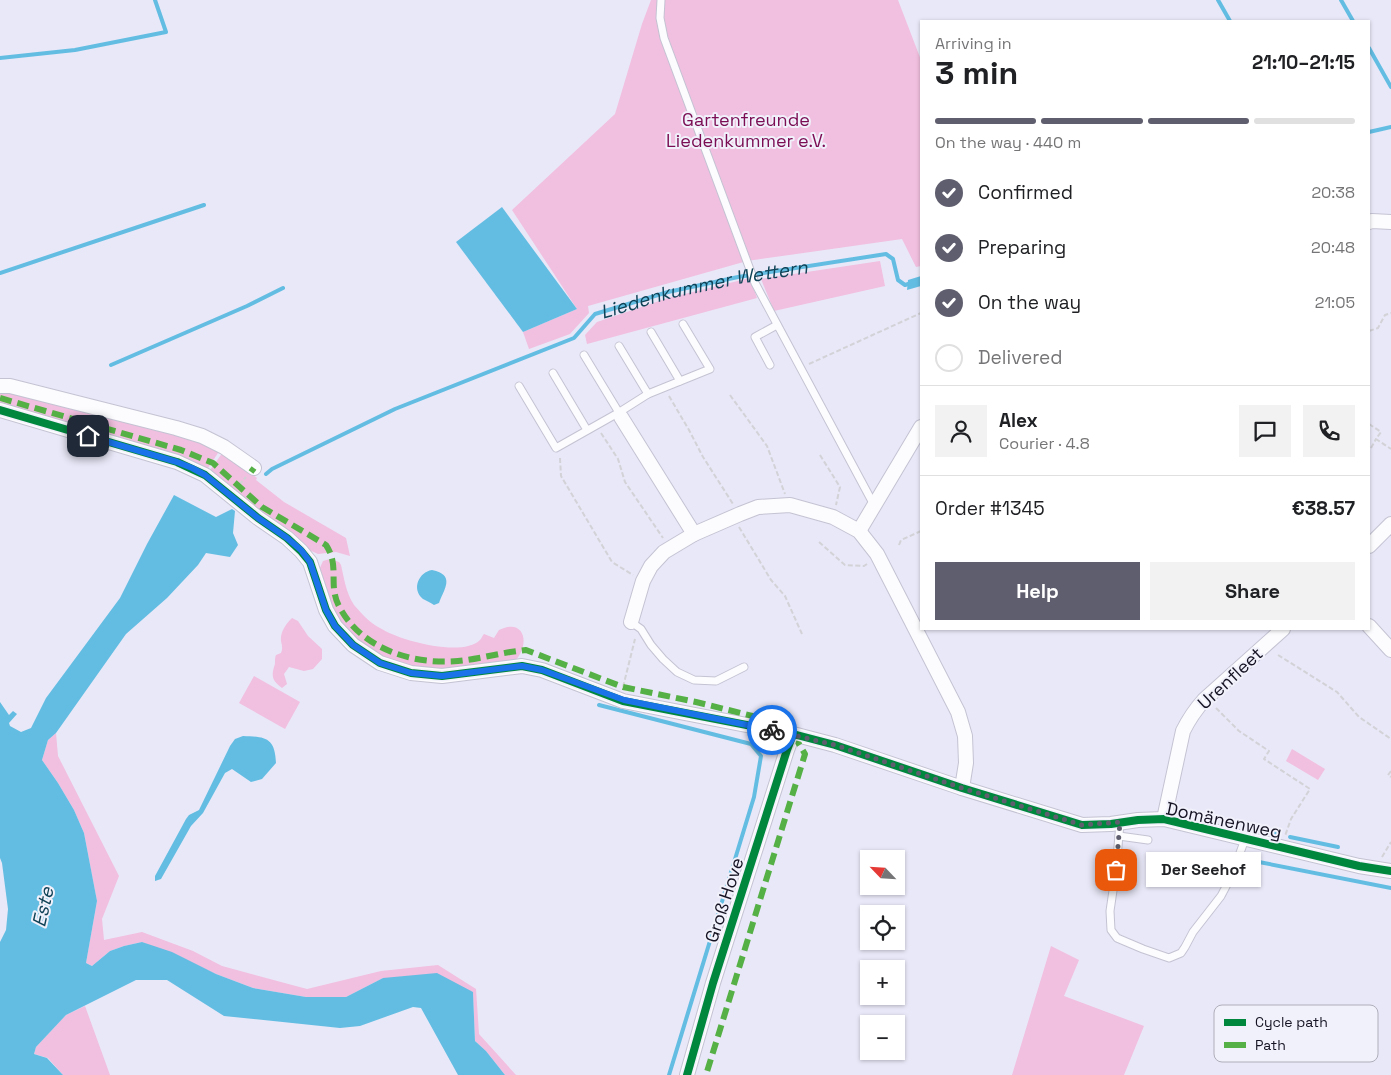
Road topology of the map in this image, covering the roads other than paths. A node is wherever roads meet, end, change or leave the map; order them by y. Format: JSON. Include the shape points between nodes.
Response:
{"nodes":[{"id":1,"x":661,"y":0,"type":"edge"},
{"id":2,"x":1370,"y":222,"type":"edge"},
{"id":3,"x":1391,"y":222,"type":"edge"},
{"id":4,"x":683,"y":324,"type":"dead end"},
{"id":5,"x":777,"y":325,"type":"junction"},
{"id":6,"x":651,"y":332,"type":"dead end"},
{"id":7,"x":619,"y":346,"type":"dead end"},
{"id":8,"x":584,"y":355,"type":"dead end"},
{"id":9,"x":770,"y":365,"type":"dead end"},
{"id":10,"x":553,"y":373,"type":"dead end"},
{"id":11,"x":680,"y":381,"type":"junction"},
{"id":12,"x":0,"y":386,"type":"edge"},
{"id":13,"x":519,"y":386,"type":"dead end"},
{"id":14,"x":648,"y":394,"type":"junction"},
{"id":15,"x":0,"y":410,"type":"edge"},
{"id":16,"x":620,"y":415,"type":"junction"},
{"id":17,"x":920,"y":429,"type":"edge"},
{"id":18,"x":587,"y":430,"type":"junction"},
{"id":19,"x":252,"y":470,"type":"road end"},
{"id":20,"x":874,"y":505,"type":"junction"},
{"id":21,"x":1391,"y":524,"type":"edge"},
{"id":22,"x":859,"y":531,"type":"junction"},
{"id":23,"x":694,"y":534,"type":"junction"},
{"id":24,"x":1370,"y":545,"type":"edge"},
{"id":25,"x":631,"y":622,"type":"joint"},
{"id":26,"x":1370,"y":627,"type":"edge"},
{"id":27,"x":1282,"y":630,"type":"edge"},
{"id":28,"x":1391,"y":650,"type":"edge"},
{"id":29,"x":744,"y":667,"type":"dead end"},
{"id":30,"x":793,"y":734,"type":"junction"},
{"id":31,"x":962,"y":788,"type":"junction"},
{"id":32,"x":1164,"y":819,"type":"junction"},
{"id":33,"x":1120,"y":830,"type":"junction"},
{"id":34,"x":1245,"y":839,"type":"junction"},
{"id":35,"x":1148,"y":840,"type":"dead end"},
{"id":36,"x":1385,"y":870,"type":"edge"},
{"id":37,"x":687,"y":1075,"type":"edge"}],
"edges":[{"from":1,"to":5,"type":"lane","via":[[664,38],[755,283]]},
{"from":2,"to":3,"type":"street"},
{"from":4,"to":11,"type":"lane","via":[[710,369]]},
{"from":5,"to":9,"type":"lane","via":[[755,336]]},
{"from":5,"to":20,"type":"lane"},
{"from":6,"to":11,"type":"lane"},
{"from":7,"to":14,"type":"lane"},
{"from":8,"to":16,"type":"lane"},
{"from":10,"to":18,"type":"lane"},
{"from":11,"to":14,"type":"lane"},
{"from":12,"to":19,"type":"street","via":[[202,436],[224,447]]},
{"from":13,"to":18,"type":"lane","via":[[556,448]]},
{"from":14,"to":16,"type":"lane"},
{"from":15,"to":30,"type":"street","name":"Domänenweg","via":[[177,462],[205,475],[301,550],[310,562],[326,610],[335,626],[353,645],[380,663],[411,673],[442,676],[522,666],[542,670],[624,700]]},
{"from":16,"to":18,"type":"lane"},
{"from":16,"to":23,"type":"street"},
{"from":17,"to":20,"type":"street"},
{"from":20,"to":22,"type":"street"},
{"from":21,"to":24,"type":"street"},
{"from":22,"to":23,"type":"street","via":[[834,517],[790,505],[758,507]]},
{"from":22,"to":31,"type":"street","via":[[877,554],[958,712],[965,736],[966,763]]},
{"from":23,"to":25,"type":"street","via":[[669,548],[651,566]]},
{"from":25,"to":29,"type":"lane","via":[[641,629],[670,666],[694,680],[716,681]]},
{"from":26,"to":28,"type":"street"},
{"from":27,"to":32,"type":"street","name":"Urenfleet","via":[[1204,700],[1188,720]]},
{"from":30,"to":31,"type":"street","name":"Domänenweg"},
{"from":30,"to":37,"type":"street","name":"Groß Hove"},
{"from":31,"to":33,"type":"street","name":"Domänenweg","via":[[1082,825]]},
{"from":32,"to":33,"type":"street","name":"Domänenweg","via":[[1138,820]]},
{"from":32,"to":34,"type":"street","name":"Domänenweg"},
{"from":33,"to":34,"type":"lane","via":[[1110,911],[1111,930],[1117,938],[1169,958],[1181,953],[1221,896]]},
{"from":33,"to":35,"type":"lane"},
{"from":34,"to":36,"type":"street","name":"Domänenweg"}]}
